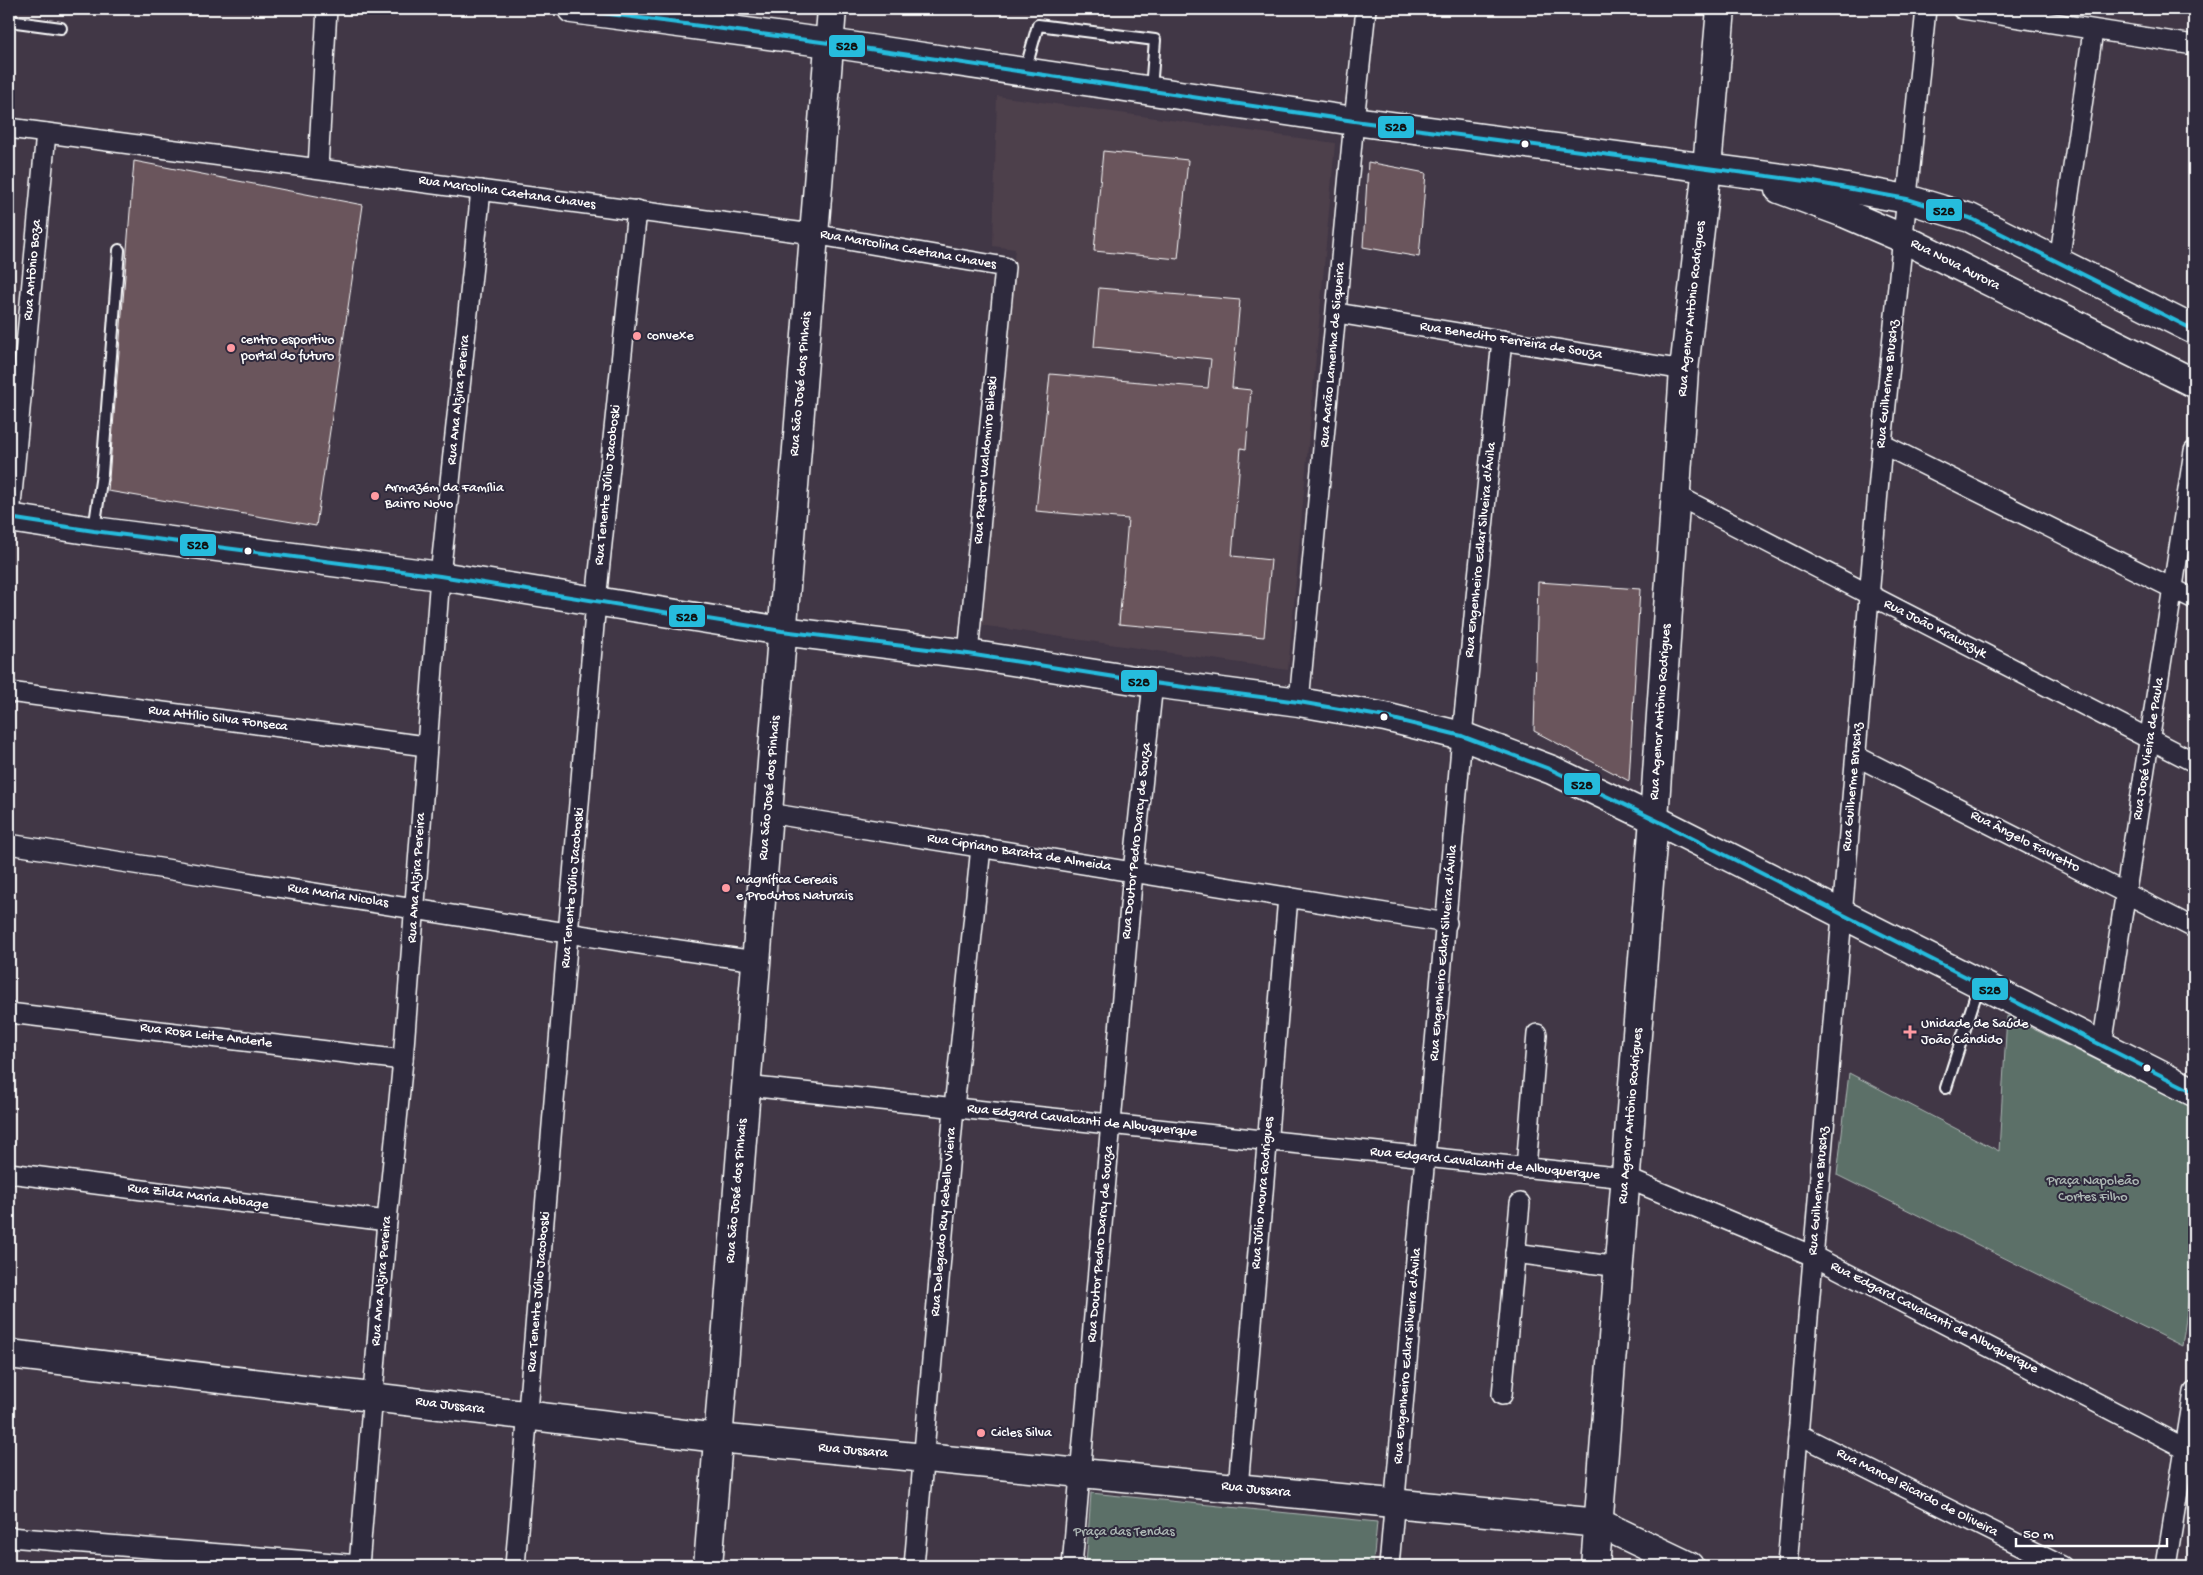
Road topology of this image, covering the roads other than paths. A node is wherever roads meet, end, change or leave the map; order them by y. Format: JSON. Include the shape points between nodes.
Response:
{"nodes":[{"id":1,"x":327,"y":9,"type":"edge"},
{"id":2,"x":572,"y":9,"type":"edge"},
{"id":3,"x":832,"y":9,"type":"edge"},
{"id":4,"x":1366,"y":9,"type":"edge"},
{"id":5,"x":1721,"y":9,"type":"edge"},
{"id":6,"x":1926,"y":9,"type":"edge"},
{"id":7,"x":1962,"y":9,"type":"edge"},
{"id":8,"x":9,"y":21,"type":"edge"},
{"id":9,"x":61,"y":28,"type":"dead end"},
{"id":10,"x":2093,"y":31,"type":"junction"},
{"id":11,"x":829,"y":43,"type":"junction"},
{"id":12,"x":2194,"y":46,"type":"edge"},
{"id":13,"x":1025,"y":72,"type":"junction"},
{"id":14,"x":1151,"y":91,"type":"junction"},
{"id":15,"x":1354,"y":121,"type":"junction"},
{"id":16,"x":9,"y":128,"type":"edge"},
{"id":17,"x":46,"y":132,"type":"junction"},
{"id":18,"x":1707,"y":167,"type":"junction"},
{"id":19,"x":318,"y":168,"type":"junction"},
{"id":20,"x":481,"y":190,"type":"junction"},
{"id":21,"x":1907,"y":199,"type":"junction"},
{"id":22,"x":637,"y":210,"type":"junction"},
{"id":23,"x":814,"y":234,"type":"junction"},
{"id":24,"x":1902,"y":238,"type":"junction"},
{"id":25,"x":120,"y":250,"type":"dead end"},
{"id":26,"x":2059,"y":262,"type":"junction"},
{"id":27,"x":1005,"y":267,"type":"joint"},
{"id":28,"x":1337,"y":313,"type":"junction"},
{"id":29,"x":2194,"y":330,"type":"edge"},
{"id":30,"x":1502,"y":340,"type":"junction"},
{"id":31,"x":1684,"y":370,"type":"junction"},
{"id":32,"x":2194,"y":383,"type":"edge"},
{"id":33,"x":1882,"y":444,"type":"junction"},
{"id":34,"x":2194,"y":451,"type":"edge"},
{"id":35,"x":1676,"y":495,"type":"junction"},
{"id":36,"x":9,"y":518,"type":"edge"},
{"id":37,"x":9,"y":526,"type":"edge"},
{"id":38,"x":94,"y":532,"type":"junction"},
{"id":39,"x":440,"y":576,"type":"junction"},
{"id":40,"x":2174,"y":589,"type":"junction"},
{"id":41,"x":1869,"y":595,"type":"junction"},
{"id":42,"x":2194,"y":599,"type":"edge"},
{"id":43,"x":596,"y":601,"type":"junction"},
{"id":44,"x":782,"y":630,"type":"junction"},
{"id":45,"x":968,"y":654,"type":"junction"},
{"id":46,"x":1153,"y":683,"type":"junction"},
{"id":47,"x":9,"y":692,"type":"edge"},
{"id":48,"x":1299,"y":702,"type":"junction"},
{"id":49,"x":1462,"y":736,"type":"junction"},
{"id":50,"x":2150,"y":739,"type":"junction"},
{"id":51,"x":426,"y":746,"type":"junction"},
{"id":52,"x":1856,"y":756,"type":"junction"},
{"id":53,"x":2194,"y":762,"type":"edge"},
{"id":54,"x":768,"y":813,"type":"junction"},
{"id":55,"x":1654,"y":819,"type":"junction"},
{"id":56,"x":9,"y":844,"type":"edge"},
{"id":57,"x":981,"y":847,"type":"junction"},
{"id":58,"x":1133,"y":872,"type":"junction"},
{"id":59,"x":2126,"y":894,"type":"junction"},
{"id":60,"x":1288,"y":897,"type":"junction"},
{"id":61,"x":415,"y":908,"type":"junction"},
{"id":62,"x":1842,"y":914,"type":"junction"},
{"id":63,"x":1447,"y":923,"type":"junction"},
{"id":64,"x":2194,"y":928,"type":"edge"},
{"id":65,"x":570,"y":935,"type":"junction"},
{"id":66,"x":756,"y":961,"type":"junction"},
{"id":67,"x":1980,"y":984,"type":"junction"},
{"id":68,"x":9,"y":1013,"type":"edge"},
{"id":69,"x":1537,"y":1034,"type":"dead end"},
{"id":70,"x":2102,"y":1046,"type":"junction"},
{"id":71,"x":403,"y":1060,"type":"junction"},
{"id":72,"x":746,"y":1086,"type":"junction"},
{"id":73,"x":1946,"y":1088,"type":"dead end"},
{"id":74,"x":2194,"y":1092,"type":"edge"},
{"id":75,"x":954,"y":1108,"type":"junction"},
{"id":76,"x":1111,"y":1124,"type":"junction"},
{"id":77,"x":1267,"y":1141,"type":"junction"},
{"id":78,"x":1426,"y":1157,"type":"junction"},
{"id":79,"x":1526,"y":1168,"type":"junction"},
{"id":80,"x":9,"y":1172,"type":"edge"},
{"id":81,"x":1626,"y":1178,"type":"junction"},
{"id":82,"x":1520,"y":1202,"type":"dead end"},
{"id":83,"x":387,"y":1221,"type":"junction"},
{"id":84,"x":1515,"y":1253,"type":"junction"},
{"id":85,"x":1813,"y":1256,"type":"junction"},
{"id":86,"x":1619,"y":1267,"type":"junction"},
{"id":87,"x":9,"y":1354,"type":"edge"},
{"id":88,"x":2194,"y":1392,"type":"edge"},
{"id":89,"x":1502,"y":1395,"type":"dead end"},
{"id":90,"x":373,"y":1397,"type":"junction"},
{"id":91,"x":529,"y":1416,"type":"junction"},
{"id":92,"x":1798,"y":1434,"type":"junction"},
{"id":93,"x":718,"y":1438,"type":"junction"},
{"id":94,"x":2190,"y":1451,"type":"edge"},
{"id":95,"x":923,"y":1458,"type":"junction"},
{"id":96,"x":1081,"y":1473,"type":"junction"},
{"id":97,"x":1238,"y":1488,"type":"junction"},
{"id":98,"x":1394,"y":1503,"type":"junction"},
{"id":99,"x":1599,"y":1523,"type":"junction"},
{"id":100,"x":9,"y":1537,"type":"edge"},
{"id":101,"x":359,"y":1566,"type":"edge"},
{"id":102,"x":515,"y":1566,"type":"edge"},
{"id":103,"x":708,"y":1566,"type":"edge"},
{"id":104,"x":914,"y":1566,"type":"edge"},
{"id":105,"x":1072,"y":1566,"type":"edge"},
{"id":106,"x":1389,"y":1566,"type":"edge"},
{"id":107,"x":1595,"y":1566,"type":"edge"},
{"id":108,"x":1689,"y":1566,"type":"edge"},
{"id":109,"x":1787,"y":1566,"type":"edge"},
{"id":110,"x":2062,"y":1566,"type":"edge"},
{"id":111,"x":2166,"y":1566,"type":"edge"}],
"edges":[{"from":1,"to":19,"type":"street"},
{"from":2,"to":11,"type":"street","name":"Rua Nova Aurora"},
{"from":3,"to":11,"type":"street","name":"Rua São José dos Pinhais"},
{"from":4,"to":15,"type":"street","name":"Rua Aarão Lamenha de Siqueira"},
{"from":5,"to":18,"type":"street","name":"Rua Agenor Antônio Rodrigues"},
{"from":6,"to":21,"type":"street","name":"Rua Guilherme Bruschz"},
{"from":7,"to":10,"type":"street"},
{"from":8,"to":9,"type":"lane"},
{"from":10,"to":12,"type":"street"},
{"from":10,"to":26,"type":"street"},
{"from":11,"to":13,"type":"street","name":"Rua Nova Aurora"},
{"from":11,"to":23,"type":"street","name":"Rua São José dos Pinhais"},
{"from":13,"to":14,"type":"street","name":"Rua Nova Aurora"},
{"from":13,"to":14,"type":"lane","via":[[1038,25],[1155,40]]},
{"from":14,"to":15,"type":"street","name":"Rua Nova Aurora"},
{"from":15,"to":18,"type":"street","name":"Rua Nova Aurora"},
{"from":15,"to":28,"type":"street","name":"Rua Aarão Lamenha de Siqueira"},
{"from":16,"to":17,"type":"street","name":"Rua Marcolina Caetana Chaves"},
{"from":17,"to":19,"type":"street","name":"Rua Marcolina Caetana Chaves"},
{"from":17,"to":36,"type":"street","name":"Rua Antônio Boza"},
{"from":18,"to":21,"type":"street","name":"Rua Nova Aurora"},
{"from":18,"to":24,"type":"street","name":"Rua Nova Aurora","via":[[1789,192]]},
{"from":18,"to":31,"type":"street","name":"Rua Agenor Antônio Rodrigues"},
{"from":19,"to":20,"type":"street","name":"Rua Marcolina Caetana Chaves"},
{"from":20,"to":22,"type":"street","name":"Rua Marcolina Caetana Chaves"},
{"from":20,"to":39,"type":"street","name":"Rua Ana Alzira Pereira"},
{"from":21,"to":24,"type":"street","name":"Rua Guilherme Bruschz"},
{"from":21,"to":26,"type":"street","name":"Rua Nova Aurora","via":[[1970,218]]},
{"from":22,"to":23,"type":"street","name":"Rua Marcolina Caetana Chaves"},
{"from":22,"to":43,"type":"street","name":"Rua Tenente Júlio Jacoboski"},
{"from":23,"to":27,"type":"street","name":"Rua Marcolina Caetana Chaves"},
{"from":23,"to":44,"type":"street","name":"Rua São José dos Pinhais"},
{"from":24,"to":32,"type":"street","name":"Rua Nova Aurora"},
{"from":24,"to":33,"type":"street","name":"Rua Guilherme Bruschz"},
{"from":25,"to":38,"type":"lane","via":[[102,474]]},
{"from":26,"to":29,"type":"street","name":"Rua Nova Aurora"},
{"from":27,"to":45,"type":"street","name":"Rua Pastor Waldomiro Bileski"},
{"from":28,"to":30,"type":"street","name":"Rua Benedito Ferreira de Souza"},
{"from":28,"to":48,"type":"street","name":"Rua Aarão Lamenha de Siqueira"},
{"from":30,"to":31,"type":"street","name":"Rua Benedito Ferreira de Souza"},
{"from":30,"to":49,"type":"street","name":"Rua Engenheiro Edlar Silveira d'Ávila"},
{"from":31,"to":35,"type":"street","name":"Rua Agenor Antônio Rodrigues"},
{"from":33,"to":40,"type":"street"},
{"from":33,"to":41,"type":"street","name":"Rua Guilherme Bruschz"},
{"from":34,"to":40,"type":"street","name":"Rua José Vieira de Paula"},
{"from":35,"to":41,"type":"street","name":"Rua João Krawczyk"},
{"from":35,"to":55,"type":"street","name":"Rua Agenor Antônio Rodrigues"},
{"from":36,"to":37,"type":"street","name":"Rua Antônio Boza"},
{"from":36,"to":38,"type":"street"},
{"from":38,"to":39,"type":"street"},
{"from":39,"to":43,"type":"street"},
{"from":39,"to":51,"type":"street","name":"Rua Ana Alzira Pereira"},
{"from":40,"to":42,"type":"street"},
{"from":40,"to":50,"type":"street","name":"Rua José Vieira de Paula"},
{"from":41,"to":50,"type":"street","name":"Rua João Krawczyk"},
{"from":41,"to":52,"type":"street","name":"Rua Guilherme Bruschz"},
{"from":43,"to":44,"type":"street"},
{"from":43,"to":65,"type":"street","name":"Rua Tenente Júlio Jacoboski"},
{"from":44,"to":45,"type":"street"},
{"from":44,"to":54,"type":"street","name":"Rua São José dos Pinhais"},
{"from":45,"to":46,"type":"street"},
{"from":46,"to":48,"type":"street"},
{"from":46,"to":58,"type":"street","name":"Rua Doutor Pedro Darcy de Souza"},
{"from":47,"to":51,"type":"street","name":"Rua Attílio Silva Fonseca"},
{"from":48,"to":49,"type":"street","via":[[1385,717]]},
{"from":49,"to":55,"type":"street","via":[[1552,770]]},
{"from":49,"to":63,"type":"street","name":"Rua Engenheiro Edlar Silveira d'Ávila"},
{"from":50,"to":53,"type":"street","name":"Rua João Krawczyk"},
{"from":50,"to":59,"type":"street","name":"Rua José Vieira de Paula"},
{"from":51,"to":61,"type":"street","name":"Rua Ana Alzira Pereira"},
{"from":52,"to":59,"type":"street","name":"Rua Ângelo Favretto"},
{"from":52,"to":62,"type":"street","name":"Rua Guilherme Bruschz"},
{"from":54,"to":57,"type":"street","name":"Rua Cipriano Barata de Almeida"},
{"from":54,"to":66,"type":"street","name":"Rua São José dos Pinhais"},
{"from":55,"to":62,"type":"street"},
{"from":55,"to":81,"type":"street","name":"Rua Agenor Antônio Rodrigues"},
{"from":56,"to":61,"type":"street","name":"Rua Maria Nicolas"},
{"from":57,"to":58,"type":"street","name":"Rua Cipriano Barata de Almeida"},
{"from":57,"to":75,"type":"street","name":"Rua Delegado Ruy Rebello Vieira"},
{"from":58,"to":60,"type":"street","name":"Rua Cipriano Barata de Almeida"},
{"from":58,"to":76,"type":"street","name":"Rua Doutor Pedro Darcy de Souza"},
{"from":59,"to":64,"type":"street","name":"Rua Ângelo Favretto"},
{"from":59,"to":70,"type":"street","name":"Rua José Vieira de Paula"},
{"from":60,"to":63,"type":"street","name":"Rua Cipriano Barata de Almeida"},
{"from":60,"to":77,"type":"street","name":"Rua Júlio Moura Rodrigues"},
{"from":61,"to":65,"type":"street","name":"Rua Maria Nicolas"},
{"from":61,"to":71,"type":"street","name":"Rua Ana Alzira Pereira"},
{"from":62,"to":67,"type":"street"},
{"from":62,"to":85,"type":"street","name":"Rua Guilherme Bruschz"},
{"from":63,"to":78,"type":"street","name":"Rua Engenheiro Edlar Silveira d'Ávila"},
{"from":65,"to":66,"type":"street","name":"Rua Maria Nicolas"},
{"from":65,"to":91,"type":"street","name":"Rua Tenente Júlio Jacoboski"},
{"from":66,"to":72,"type":"street","name":"Rua São José dos Pinhais"},
{"from":67,"to":70,"type":"street"},
{"from":67,"to":73,"type":"lane"},
{"from":68,"to":71,"type":"street","name":"Rua Rosa Leite Anderle"},
{"from":69,"to":79,"type":"street"},
{"from":70,"to":74,"type":"street"},
{"from":71,"to":83,"type":"street","name":"Rua Ana Alzira Pereira"},
{"from":72,"to":75,"type":"street","name":"Rua Edgard Cavalcanti de Albuquerque"},
{"from":72,"to":93,"type":"street","name":"Rua São José dos Pinhais"},
{"from":75,"to":76,"type":"street","name":"Rua Edgard Cavalcanti de Albuquerque"},
{"from":75,"to":95,"type":"street","name":"Rua Delegado Ruy Rebello Vieira"},
{"from":76,"to":77,"type":"street","name":"Rua Edgard Cavalcanti de Albuquerque"},
{"from":76,"to":96,"type":"street","name":"Rua Doutor Pedro Darcy de Souza"},
{"from":77,"to":78,"type":"street","name":"Rua Edgard Cavalcanti de Albuquerque"},
{"from":77,"to":97,"type":"street","name":"Rua Júlio Moura Rodrigues"},
{"from":78,"to":79,"type":"street","name":"Rua Edgard Cavalcanti de Albuquerque"},
{"from":78,"to":98,"type":"street","name":"Rua Engenheiro Edlar Silveira d'Ávila"},
{"from":79,"to":81,"type":"street","name":"Rua Edgard Cavalcanti de Albuquerque"},
{"from":80,"to":83,"type":"street","name":"Rua Zilda Maria Abbage"},
{"from":81,"to":85,"type":"street","name":"Rua Edgard Cavalcanti de Albuquerque"},
{"from":81,"to":86,"type":"street","name":"Rua Agenor Antônio Rodrigues"},
{"from":82,"to":84,"type":"street"},
{"from":83,"to":90,"type":"street","name":"Rua Ana Alzira Pereira"},
{"from":84,"to":86,"type":"street"},
{"from":84,"to":89,"type":"street"},
{"from":85,"to":92,"type":"street","name":"Rua Guilherme Bruschz"},
{"from":85,"to":94,"type":"street","name":"Rua Edgard Cavalcanti de Albuquerque"},
{"from":86,"to":99,"type":"street","name":"Rua Agenor Antônio Rodrigues"},
{"from":87,"to":90,"type":"street","name":"Rua Jussara"},
{"from":88,"to":94,"type":"street"},
{"from":90,"to":91,"type":"street","name":"Rua Jussara"},
{"from":90,"to":101,"type":"street","name":"Rua Ana Alzira Pereira"},
{"from":91,"to":93,"type":"street","name":"Rua Jussara"},
{"from":91,"to":102,"type":"street","name":"Rua Tenente Júlio Jacoboski"},
{"from":92,"to":109,"type":"street","name":"Rua Guilherme Bruschz"},
{"from":92,"to":110,"type":"street","name":"Rua Manoel Ricardo de Oliveira"},
{"from":93,"to":95,"type":"street","name":"Rua Jussara"},
{"from":93,"to":103,"type":"street","name":"Rua São José dos Pinhais"},
{"from":94,"to":111,"type":"street"},
{"from":95,"to":96,"type":"street","name":"Rua Jussara"},
{"from":95,"to":104,"type":"street","name":"Rua Delegado Ruy Rebello Vieira"},
{"from":96,"to":97,"type":"street","name":"Rua Jussara"},
{"from":96,"to":105,"type":"street","name":"Rua Doutor Pedro Darcy de Souza"},
{"from":97,"to":98,"type":"street","name":"Rua Jussara"},
{"from":98,"to":99,"type":"street","name":"Rua Jussara"},
{"from":98,"to":106,"type":"street","name":"Rua Engenheiro Edlar Silveira d'Ávila"},
{"from":99,"to":107,"type":"street","name":"Rua Agenor Antônio Rodrigues"},
{"from":99,"to":108,"type":"street","name":"Rua Jussara"},
{"from":100,"to":101,"type":"street"}]}
